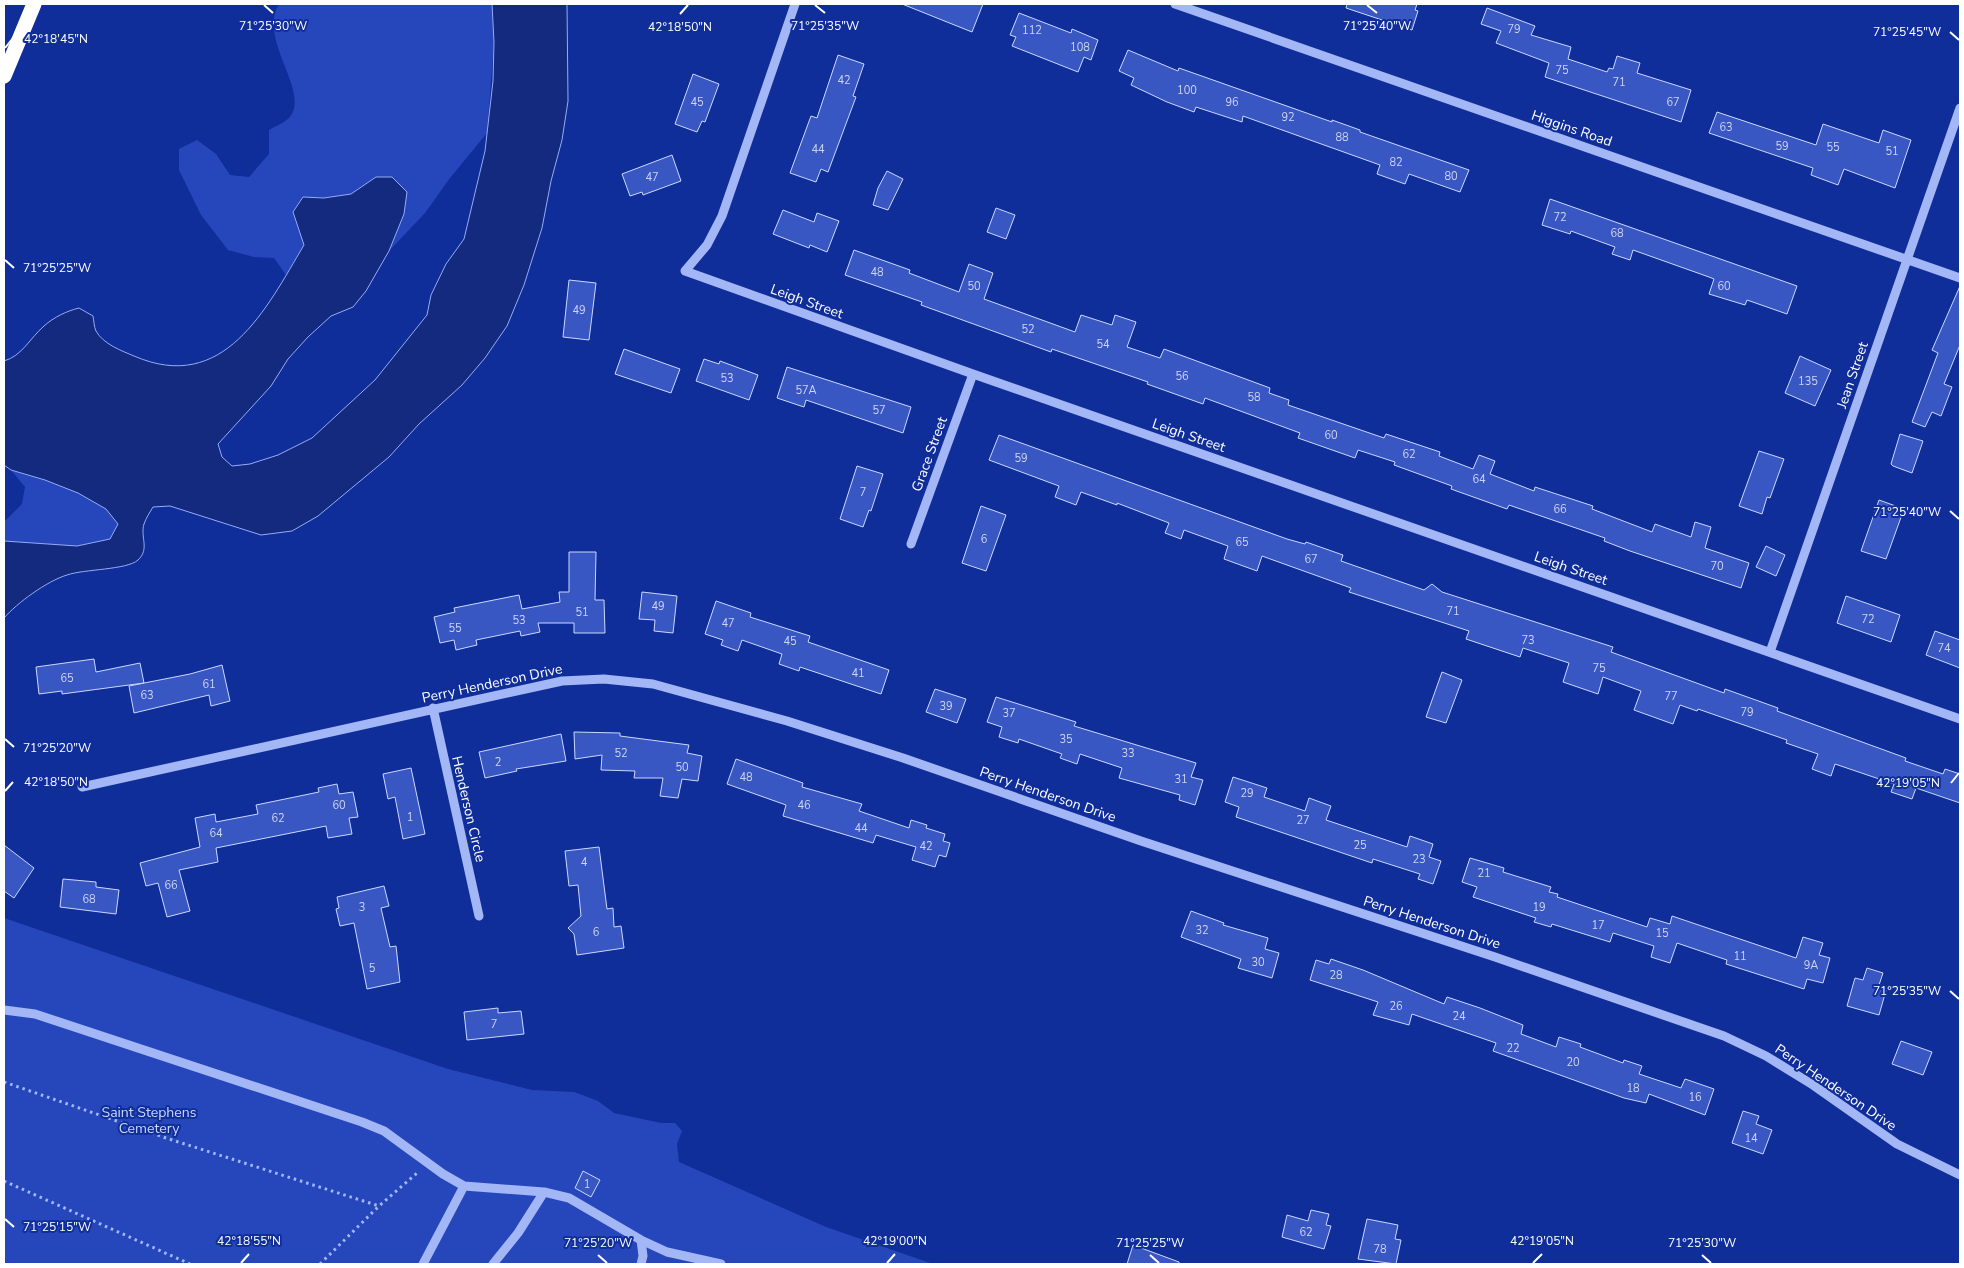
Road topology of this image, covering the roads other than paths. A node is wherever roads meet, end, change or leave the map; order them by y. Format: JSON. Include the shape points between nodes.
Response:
{"nodes":[{"id":1,"x":34,"y":4,"type":"edge"},
{"id":2,"x":44,"y":4,"type":"edge"},
{"id":3,"x":795,"y":4,"type":"edge"},
{"id":4,"x":1175,"y":4,"type":"edge"},
{"id":5,"x":6,"y":71,"type":"edge"},
{"id":6,"x":1960,"y":108,"type":"edge"},
{"id":7,"x":1907,"y":259,"type":"junction"},
{"id":8,"x":1960,"y":278,"type":"edge"},
{"id":9,"x":973,"y":374,"type":"junction"},
{"id":10,"x":910,"y":544,"type":"dead end"},
{"id":11,"x":1770,"y":652,"type":"junction"},
{"id":12,"x":433,"y":708,"type":"junction"},
{"id":13,"x":1960,"y":719,"type":"edge"},
{"id":14,"x":82,"y":787,"type":"dead end"},
{"id":15,"x":479,"y":916,"type":"dead end"},
{"id":16,"x":4,"y":1010,"type":"edge"},
{"id":17,"x":1960,"y":1175,"type":"edge"},
{"id":18,"x":464,"y":1186,"type":"junction"},
{"id":19,"x":544,"y":1192,"type":"junction"},
{"id":20,"x":641,"y":1240,"type":"junction"},
{"id":21,"x":423,"y":1264,"type":"edge"},
{"id":22,"x":493,"y":1264,"type":"edge"},
{"id":23,"x":641,"y":1264,"type":"edge"},
{"id":24,"x":721,"y":1264,"type":"edge"}],
"edges":[{"from":1,"to":5,"type":"highway"},
{"from":2,"to":5,"type":"highway"},
{"from":3,"to":9,"type":"street","name":"Leigh Street","via":[[722,216],[707,246],[685,272]]},
{"from":4,"to":7,"type":"street","name":"Higgins Road"},
{"from":6,"to":7,"type":"street","name":"Jean Street"},
{"from":7,"to":8,"type":"street","name":"Higgins Road"},
{"from":7,"to":11,"type":"street","name":"Jean Street"},
{"from":9,"to":10,"type":"street","name":"Grace Street"},
{"from":9,"to":11,"type":"street","name":"Leigh Street"},
{"from":11,"to":13,"type":"street","name":"Leigh Street"},
{"from":12,"to":14,"type":"street","name":"Perry Henderson Drive"},
{"from":12,"to":15,"type":"street","name":"Henderson Circle"},
{"from":12,"to":17,"type":"street","name":"Perry Henderson Drive","via":[[562,681],[604,679],[652,684],[788,721],[1724,1036],[1766,1056],[1813,1085],[1897,1144]]},
{"from":16,"to":18,"type":"street","via":[[35,1014],[362,1122],[384,1131]]},
{"from":18,"to":19,"type":"street"},
{"from":18,"to":21,"type":"street"},
{"from":19,"to":20,"type":"street","via":[[568,1198]]},
{"from":19,"to":22,"type":"street"},
{"from":20,"to":23,"type":"street"},
{"from":20,"to":24,"type":"street","via":[[667,1252]]}]}
